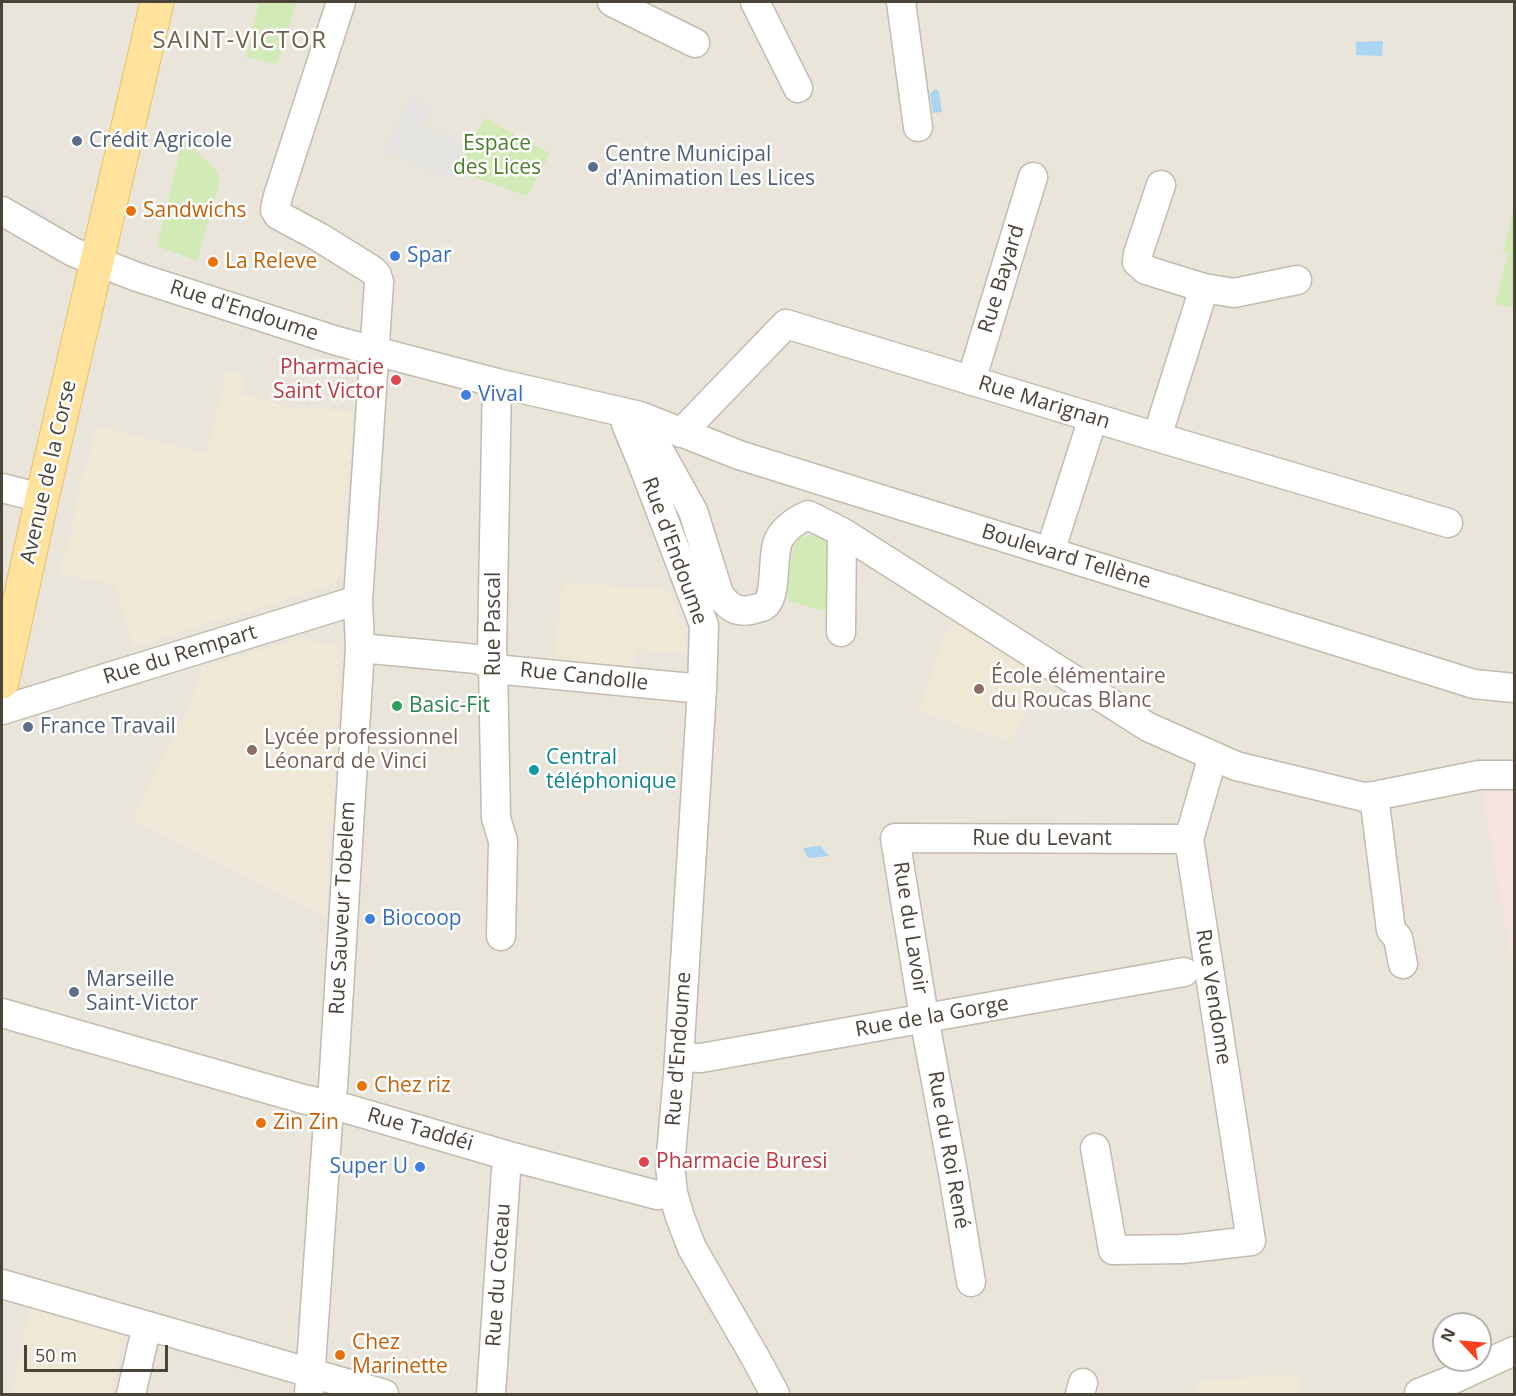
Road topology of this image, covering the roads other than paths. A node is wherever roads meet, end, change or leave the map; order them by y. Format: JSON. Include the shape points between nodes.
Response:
{"nodes":[{"id":1,"x":157,"y":2,"type":"edge"},
{"id":2,"x":341,"y":2,"type":"edge"},
{"id":3,"x":612,"y":2,"type":"edge"},
{"id":4,"x":755,"y":2,"type":"edge"},
{"id":5,"x":901,"y":2,"type":"edge"},
{"id":6,"x":695,"y":43,"type":"dead end"},
{"id":7,"x":798,"y":88,"type":"dead end"},
{"id":8,"x":918,"y":127,"type":"dead end"},
{"id":9,"x":1033,"y":177,"type":"dead end"},
{"id":10,"x":1161,"y":185,"type":"dead end"},
{"id":11,"x":2,"y":195,"type":"edge"},
{"id":12,"x":2,"y":206,"type":"edge"},
{"id":13,"x":2,"y":211,"type":"edge"},
{"id":14,"x":97,"y":262,"type":"junction"},
{"id":15,"x":1297,"y":280,"type":"dead end"},
{"id":16,"x":1204,"y":288,"type":"junction"},
{"id":17,"x":375,"y":350,"type":"junction"},
{"id":18,"x":971,"y":381,"type":"junction"},
{"id":19,"x":497,"y":383,"type":"junction"},
{"id":20,"x":630,"y":414,"type":"junction"},
{"id":21,"x":1093,"y":418,"type":"junction"},
{"id":22,"x":681,"y":433,"type":"junction"},
{"id":23,"x":1157,"y":437,"type":"junction"},
{"id":24,"x":2,"y":488,"type":"edge"},
{"id":25,"x":42,"y":498,"type":"junction"},
{"id":26,"x":1448,"y":523,"type":"dead end"},
{"id":27,"x":842,"y":532,"type":"junction"},
{"id":28,"x":1050,"y":552,"type":"junction"},
{"id":29,"x":358,"y":600,"type":"junction"},
{"id":30,"x":841,"y":632,"type":"dead end"},
{"id":31,"x":360,"y":648,"type":"junction"},
{"id":32,"x":493,"y":664,"type":"junction"},
{"id":33,"x":2,"y":682,"type":"edge"},
{"id":34,"x":1515,"y":687,"type":"edge"},
{"id":35,"x":702,"y":689,"type":"junction"},
{"id":36,"x":2,"y":710,"type":"edge"},
{"id":37,"x":1212,"y":756,"type":"junction"},
{"id":38,"x":1515,"y":775,"type":"edge"},
{"id":39,"x":1374,"y":796,"type":"junction"},
{"id":40,"x":895,"y":838,"type":"joint"},
{"id":41,"x":1189,"y":839,"type":"junction"},
{"id":42,"x":501,"y":936,"type":"dead end"},
{"id":43,"x":1403,"y":964,"type":"dead end"},
{"id":44,"x":1184,"y":972,"type":"dead end"},
{"id":45,"x":2,"y":1013,"type":"edge"},
{"id":46,"x":924,"y":1017,"type":"junction"},
{"id":47,"x":679,"y":1057,"type":"junction"},
{"id":48,"x":330,"y":1105,"type":"junction"},
{"id":49,"x":1095,"y":1149,"type":"dead end"},
{"id":50,"x":509,"y":1156,"type":"junction"},
{"id":51,"x":673,"y":1193,"type":"junction"},
{"id":52,"x":971,"y":1282,"type":"dead end"},
{"id":53,"x":2,"y":1284,"type":"edge"},
{"id":54,"x":147,"y":1326,"type":"junction"},
{"id":55,"x":1515,"y":1351,"type":"edge"},
{"id":56,"x":310,"y":1384,"type":"edge"},
{"id":57,"x":132,"y":1395,"type":"edge"},
{"id":58,"x":384,"y":1395,"type":"edge"},
{"id":59,"x":491,"y":1395,"type":"edge"},
{"id":60,"x":775,"y":1395,"type":"edge"},
{"id":61,"x":1419,"y":1395,"type":"edge"}],
"edges":[{"from":1,"to":14,"type":"main road","name":"Avenue de la Corse"},
{"from":2,"to":17,"type":"street","name":"Rue Sauveur Tobelem","via":[[275,210],[377,275]]},
{"from":3,"to":6,"type":"street"},
{"from":4,"to":7,"type":"street"},
{"from":5,"to":8,"type":"street"},
{"from":9,"to":18,"type":"street","name":"Rue Bayard"},
{"from":10,"to":16,"type":"street","via":[[1137,262],[1146,270]]},
{"from":11,"to":12,"type":"street"},
{"from":13,"to":14,"type":"street","name":"Rue d'Endoume"},
{"from":14,"to":17,"type":"street","name":"Rue d'Endoume","via":[[241,311]]},
{"from":14,"to":25,"type":"main road","name":"Avenue de la Corse"},
{"from":15,"to":16,"type":"street","via":[[1234,293]]},
{"from":16,"to":23,"type":"street"},
{"from":17,"to":19,"type":"street","name":"Rue d'Endoume"},
{"from":17,"to":29,"type":"street","name":"Rue Sauveur Tobelem"},
{"from":18,"to":21,"type":"street","name":"Rue Marignan"},
{"from":18,"to":22,"type":"street","name":"Rue Marignan","via":[[786,324]]},
{"from":19,"to":20,"type":"street","name":"Rue d'Endoume"},
{"from":19,"to":32,"type":"street","name":"Rue Pascal"},
{"from":20,"to":22,"type":"street","name":"Boulevard Tellène"},
{"from":20,"to":27,"type":"street","via":[[693,511],[719,594],[732,608],[744,611],[764,606],[771,597],[776,548],[780,536],[796,521],[808,515]]},
{"from":20,"to":35,"type":"street","name":"Rue d'Endoume","via":[[643,465],[704,626]]},
{"from":21,"to":23,"type":"street","name":"Rue Marignan"},
{"from":21,"to":28,"type":"street"},
{"from":22,"to":28,"type":"street","name":"Boulevard Tellène","via":[[739,455]]},
{"from":23,"to":26,"type":"street","name":"Rue Marignan"},
{"from":24,"to":25,"type":"street"},
{"from":25,"to":33,"type":"main road","name":"Avenue de la Corse"},
{"from":27,"to":30,"type":"street"},
{"from":27,"to":37,"type":"street","via":[[1148,727]]},
{"from":28,"to":34,"type":"street","name":"Boulevard Tellène","via":[[1474,684]]},
{"from":29,"to":31,"type":"street","name":"Rue Sauveur Tobelem"},
{"from":29,"to":36,"type":"street","name":"Rue du Rempart"},
{"from":31,"to":32,"type":"street","name":"Rue Candolle","via":[[477,659]]},
{"from":31,"to":48,"type":"street","name":"Rue Sauveur Tobelem"},
{"from":32,"to":35,"type":"street","name":"Rue Candolle","via":[[505,670]]},
{"from":32,"to":42,"type":"street","name":"Rue Pascal","via":[[496,818],[504,841]]},
{"from":35,"to":47,"type":"street","name":"Rue d'Endoume"},
{"from":37,"to":39,"type":"street"},
{"from":37,"to":41,"type":"street","name":"Rue Vendome"},
{"from":38,"to":39,"type":"street","via":[[1479,775]]},
{"from":39,"to":43,"type":"street","via":[[1391,930],[1398,938]]},
{"from":40,"to":41,"type":"street","name":"Rue du Levant"},
{"from":40,"to":46,"type":"street","name":"Rue du Lavoir"},
{"from":41,"to":49,"type":"street","name":"Rue Vendome","via":[[1251,1240],[1182,1249],[1113,1250]]},
{"from":44,"to":46,"type":"street","name":"Rue de la Gorge"},
{"from":45,"to":48,"type":"street","name":"Rue Taddéi"},
{"from":46,"to":47,"type":"street","name":"Rue de la Gorge","via":[[701,1058]]},
{"from":46,"to":52,"type":"street","name":"Rue du Roi René"},
{"from":47,"to":51,"type":"street","name":"Rue d'Endoume","via":[[670,1166]]},
{"from":48,"to":50,"type":"street","name":"Rue Taddéi"},
{"from":48,"to":56,"type":"street","name":"Rue Sauveur Tobelem"},
{"from":50,"to":51,"type":"street","name":"Rue Taddéi","via":[[657,1195]]},
{"from":50,"to":59,"type":"street","name":"Rue du Coteau"},
{"from":51,"to":60,"type":"street","name":"Rue d'Endoume","via":[[692,1248]]},
{"from":53,"to":54,"type":"street"},
{"from":54,"to":56,"type":"street"},
{"from":54,"to":57,"type":"street"},
{"from":55,"to":61,"type":"street"},
{"from":56,"to":58,"type":"street"}]}
